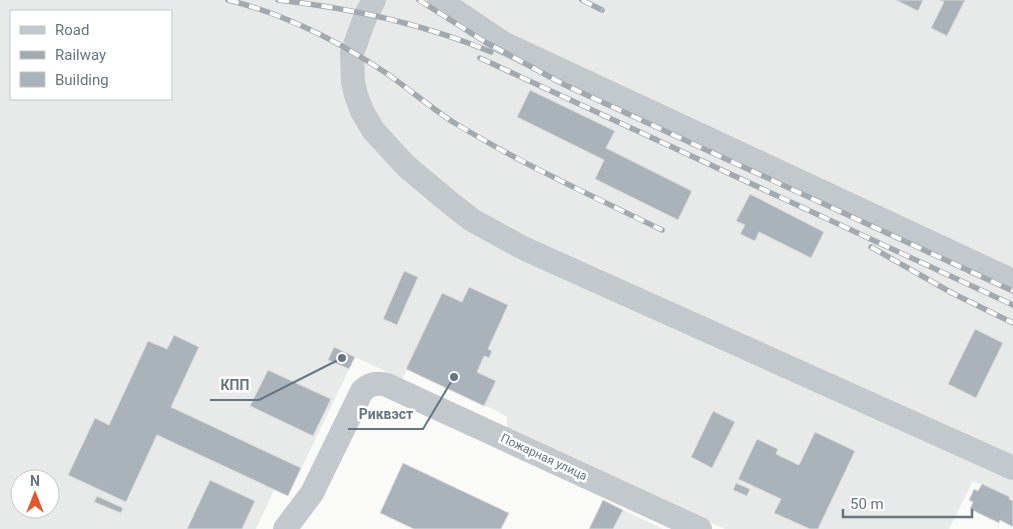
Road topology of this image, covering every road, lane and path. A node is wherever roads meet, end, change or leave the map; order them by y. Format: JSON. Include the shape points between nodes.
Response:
{"nodes":[{"id":1,"x":374,"y":0,"type":"edge"},
{"id":2,"x":439,"y":0,"type":"edge"},
{"id":3,"x":1013,"y":280,"type":"edge"},
{"id":4,"x":1013,"y":468,"type":"edge"},
{"id":5,"x":285,"y":529,"type":"edge"},
{"id":6,"x":700,"y":529,"type":"edge"}],
"edges":[{"from":1,"to":4,"type":"street","via":[[352,53],[353,82],[362,111],[373,130],[406,166],[472,220],[523,248]]},
{"from":2,"to":3,"type":"street","via":[[503,43]]},
{"from":5,"to":6,"type":"street","name":"Пожарная улица","via":[[312,493],[362,391],[372,384],[382,383]]}]}
